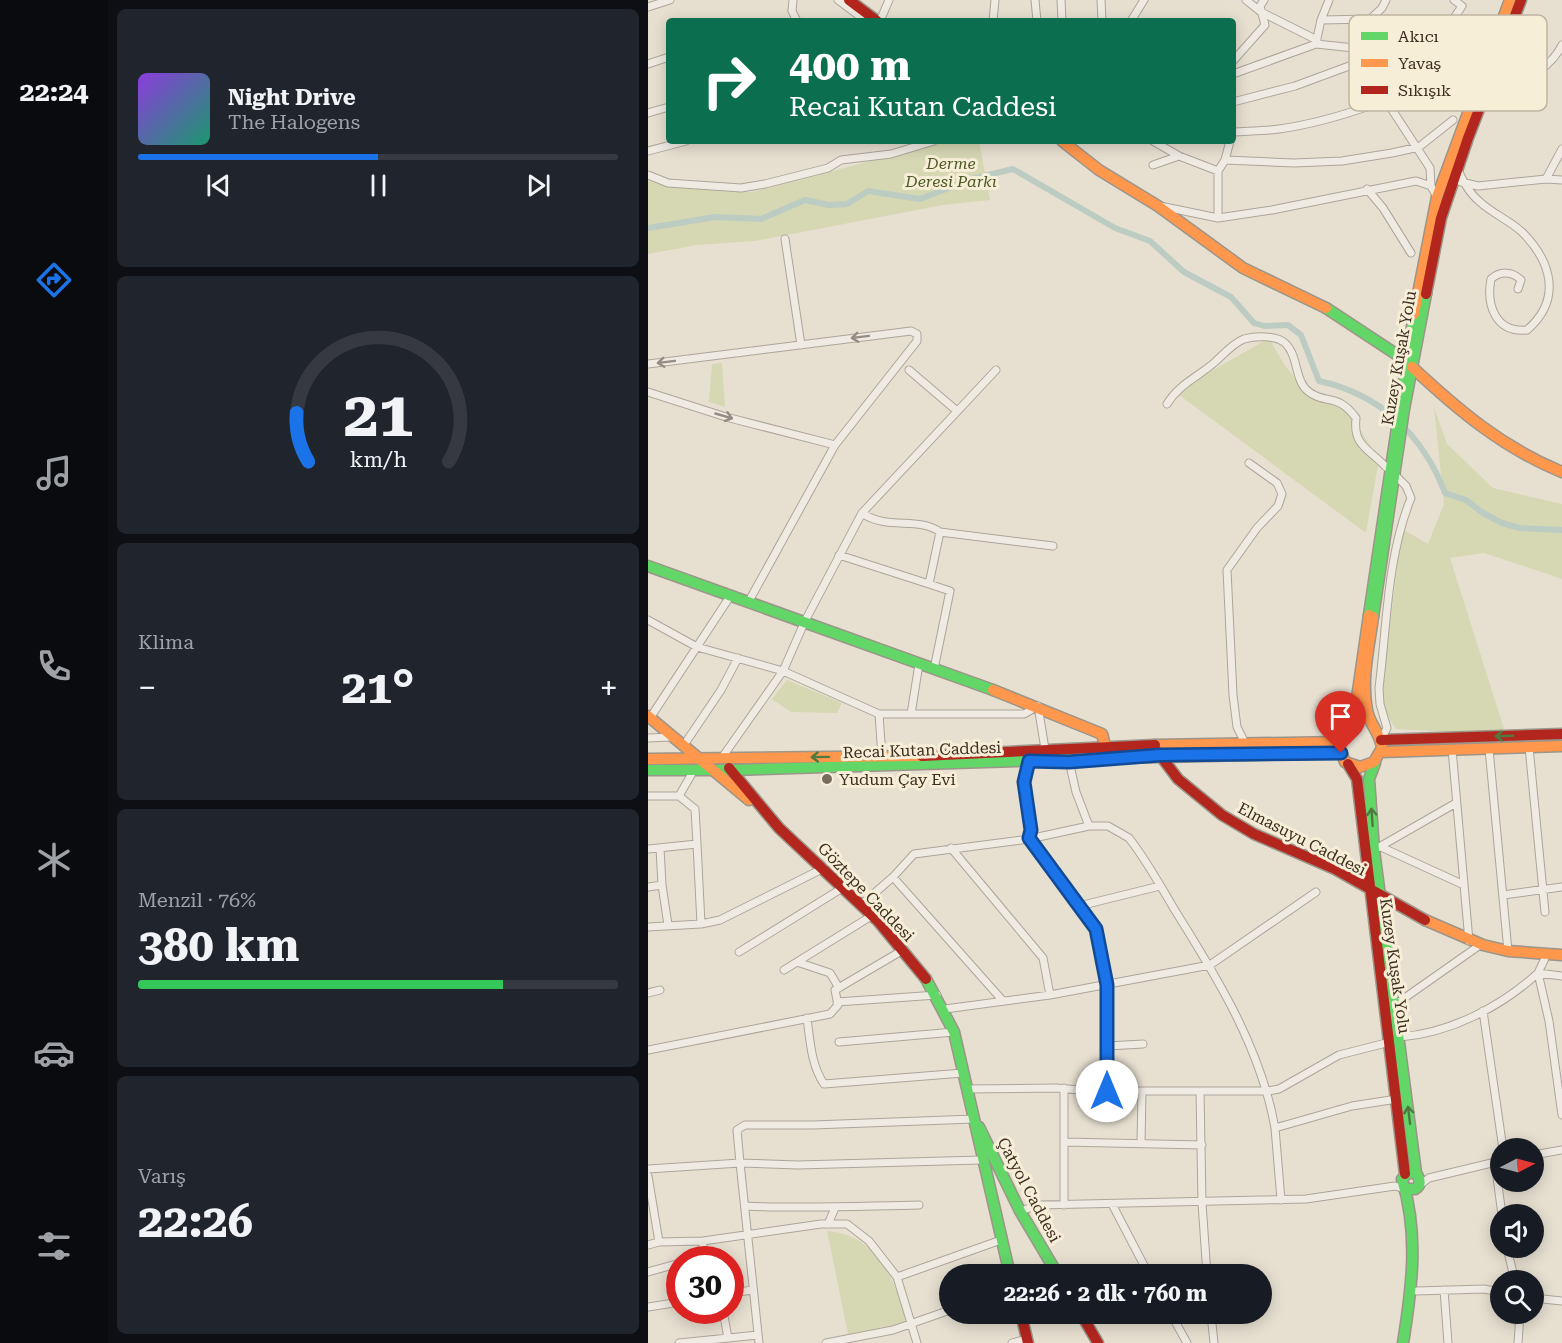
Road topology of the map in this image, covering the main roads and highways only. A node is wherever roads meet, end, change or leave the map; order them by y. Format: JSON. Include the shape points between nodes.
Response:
{"nodes":[{"id":1,"x":849,"y":0,"type":"edge"},
{"id":2,"x":1510,"y":0,"type":"edge"},
{"id":3,"x":1521,"y":0,"type":"edge"},
{"id":4,"x":1504,"y":15,"type":"edge"},
{"id":5,"x":1515,"y":15,"type":"edge"},
{"id":6,"x":875,"y":18,"type":"edge"},
{"id":7,"x":1469,"y":111,"type":"edge"},
{"id":8,"x":1478,"y":111,"type":"edge"},
{"id":9,"x":1066,"y":144,"type":"edge"},
{"id":10,"x":1408,"y":363,"type":"junction"},
{"id":11,"x":1397,"y":435,"type":"junction"},
{"id":12,"x":1562,"y":472,"type":"edge"},
{"id":13,"x":648,"y":566,"type":"edge"},
{"id":14,"x":649,"y":717,"type":"edge"},
{"id":15,"x":1345,"y":731,"type":"junction"},
{"id":16,"x":1562,"y":734,"type":"edge"},
{"id":17,"x":1380,"y":741,"type":"junction"},
{"id":18,"x":1151,"y":744,"type":"junction"},
{"id":19,"x":1562,"y":746,"type":"edge"},
{"id":20,"x":1340,"y":748,"type":"junction"},
{"id":21,"x":1107,"y":752,"type":"junction"},
{"id":22,"x":1160,"y":755,"type":"junction"},
{"id":23,"x":648,"y":759,"type":"edge"},
{"id":24,"x":721,"y":759,"type":"junction"},
{"id":25,"x":704,"y":760,"type":"junction"},
{"id":26,"x":1375,"y":763,"type":"junction"},
{"id":27,"x":1348,"y":764,"type":"junction"},
{"id":28,"x":648,"y":770,"type":"edge"},
{"id":29,"x":730,"y":770,"type":"junction"},
{"id":30,"x":711,"y":771,"type":"junction"},
{"id":31,"x":780,"y":828,"type":"junction"},
{"id":32,"x":1375,"y":894,"type":"junction"},
{"id":33,"x":1562,"y":954,"type":"edge"},
{"id":34,"x":1395,"y":1040,"type":"junction"},
{"id":35,"x":974,"y":1119,"type":"junction"},
{"id":36,"x":1414,"y":1182,"type":"junction"},
{"id":37,"x":1007,"y":1264,"type":"edge"},
{"id":38,"x":1051,"y":1264,"type":"edge"},
{"id":39,"x":1024,"y":1324,"type":"edge"},
{"id":40,"x":1087,"y":1324,"type":"edge"},
{"id":41,"x":1028,"y":1341,"type":"edge"},
{"id":42,"x":1098,"y":1343,"type":"edge"},
{"id":43,"x":1403,"y":1343,"type":"edge"},
{"id":44,"x":1410,"y":1343,"type":"edge"}],
"edges":[{"from":1,"to":6,"type":"main road"},
{"from":2,"to":4,"type":"main road","name":"Kuzey Kuşak Yolu"},
{"from":3,"to":5,"type":"main road","name":"Kuzey Kuşak Yolu"},
{"from":7,"to":10,"type":"main road","name":"Kuzey Kuşak Yolu","via":[[1437,197]]},
{"from":8,"to":10,"type":"main road","name":"Kuzey Kuşak Yolu","via":[[1457,168],[1457,183],[1441,218]]},
{"from":9,"to":10,"type":"main road","via":[[1243,268],[1315,301]]},
{"from":10,"to":11,"type":"main road","name":"Kuzey Kuşak Yolu"},
{"from":10,"to":12,"type":"main road","via":[[1468,417],[1519,451]]},
{"from":11,"to":15,"type":"main road","name":"Kuzey Kuşak Yolu","via":[[1357,698]]},
{"from":11,"to":17,"type":"main road","name":"Kuzey Kuşak Yolu","via":[[1365,672],[1365,700]]},
{"from":13,"to":21,"type":"main road","via":[[1038,706],[1102,734]]},
{"from":14,"to":25,"type":"main road"},
{"from":15,"to":17,"type":"main road","via":[[1357,725],[1371,727]]},
{"from":15,"to":20,"type":"main road"},
{"from":16,"to":17,"type":"main road","one_way":true},
{"from":17,"to":19,"type":"main road","via":[[1452,749]]},
{"from":17,"to":26,"type":"main road"},
{"from":18,"to":20,"type":"main road","name":"Recai Kutan Caddesi"},
{"from":18,"to":21,"type":"main road","name":"Recai Kutan Caddesi"},
{"from":18,"to":22,"type":"main road","name":"Elmasuyu Caddesi"},
{"from":20,"to":22,"type":"main road","name":"Recai Kutan Caddesi"},
{"from":20,"to":27,"type":"main road"},
{"from":21,"to":22,"type":"main road","name":"Recai Kutan Caddesi"},
{"from":21,"to":24,"type":"main road","name":"Recai Kutan Caddesi","one_way":true,"via":[[1045,749],[975,755]]},
{"from":21,"to":29,"type":"main road","name":"Recai Kutan Caddesi","via":[[1069,762]]},
{"from":22,"to":32,"type":"main road","name":"Elmasuyu Caddesi","via":[[1178,779],[1222,815],[1254,834],[1335,869]]},
{"from":23,"to":25,"type":"main road","name":"Recai Kutan Caddesi"},
{"from":24,"to":25,"type":"main road","name":"Recai Kutan Caddesi"},
{"from":24,"to":29,"type":"main road","name":"Göztepe Caddesi"},
{"from":25,"to":30,"type":"main road"},
{"from":26,"to":27,"type":"main road","via":[[1361,768]]},
{"from":32,"to":26,"type":"main road","name":"Kuzey Kuşak Yolu","one_way":true,"via":[[1378,849],[1369,779]]},
{"from":27,"to":32,"type":"main road","name":"Kuzey Kuşak Yolu","via":[[1356,779]]},
{"from":28,"to":30,"type":"main road","name":"Recai Kutan Caddesi"},
{"from":29,"to":30,"type":"main road","name":"Recai Kutan Caddesi"},
{"from":29,"to":31,"type":"main road","name":"Göztepe Caddesi"},
{"from":30,"to":31,"type":"main road"},
{"from":31,"to":35,"type":"main road","name":"Göztepe Caddesi","via":[[873,915],[937,995],[954,1032]]},
{"from":32,"to":33,"type":"main road","name":"Elmasuyu Caddesi","via":[[1480,945]]},
{"from":32,"to":34,"type":"main road","name":"Kuzey Kuşak Yolu"},
{"from":32,"to":34,"type":"main road","name":"Kuzey Kuşak Yolu","via":[[1396,1004]]},
{"from":36,"to":34,"type":"main road","name":"Kuzey Kuşak Yolu","one_way":true},
{"from":34,"to":36,"type":"main road","name":"Kuzey Kuşak Yolu","via":[[1397,1099]]},
{"from":35,"to":37,"type":"main road","name":"Göztepe Caddesi"},
{"from":35,"to":38,"type":"main road","name":"Çatyol Caddesi"},
{"from":36,"to":43,"type":"main road","name":"Kuzey Kuşak Yolu","via":[[1411,1291]]},
{"from":36,"to":44,"type":"main road","name":"Kuzey Kuşak Yolu","via":[[1420,1238]]},
{"from":39,"to":41,"type":"main road"},
{"from":40,"to":42,"type":"main road"}]}
